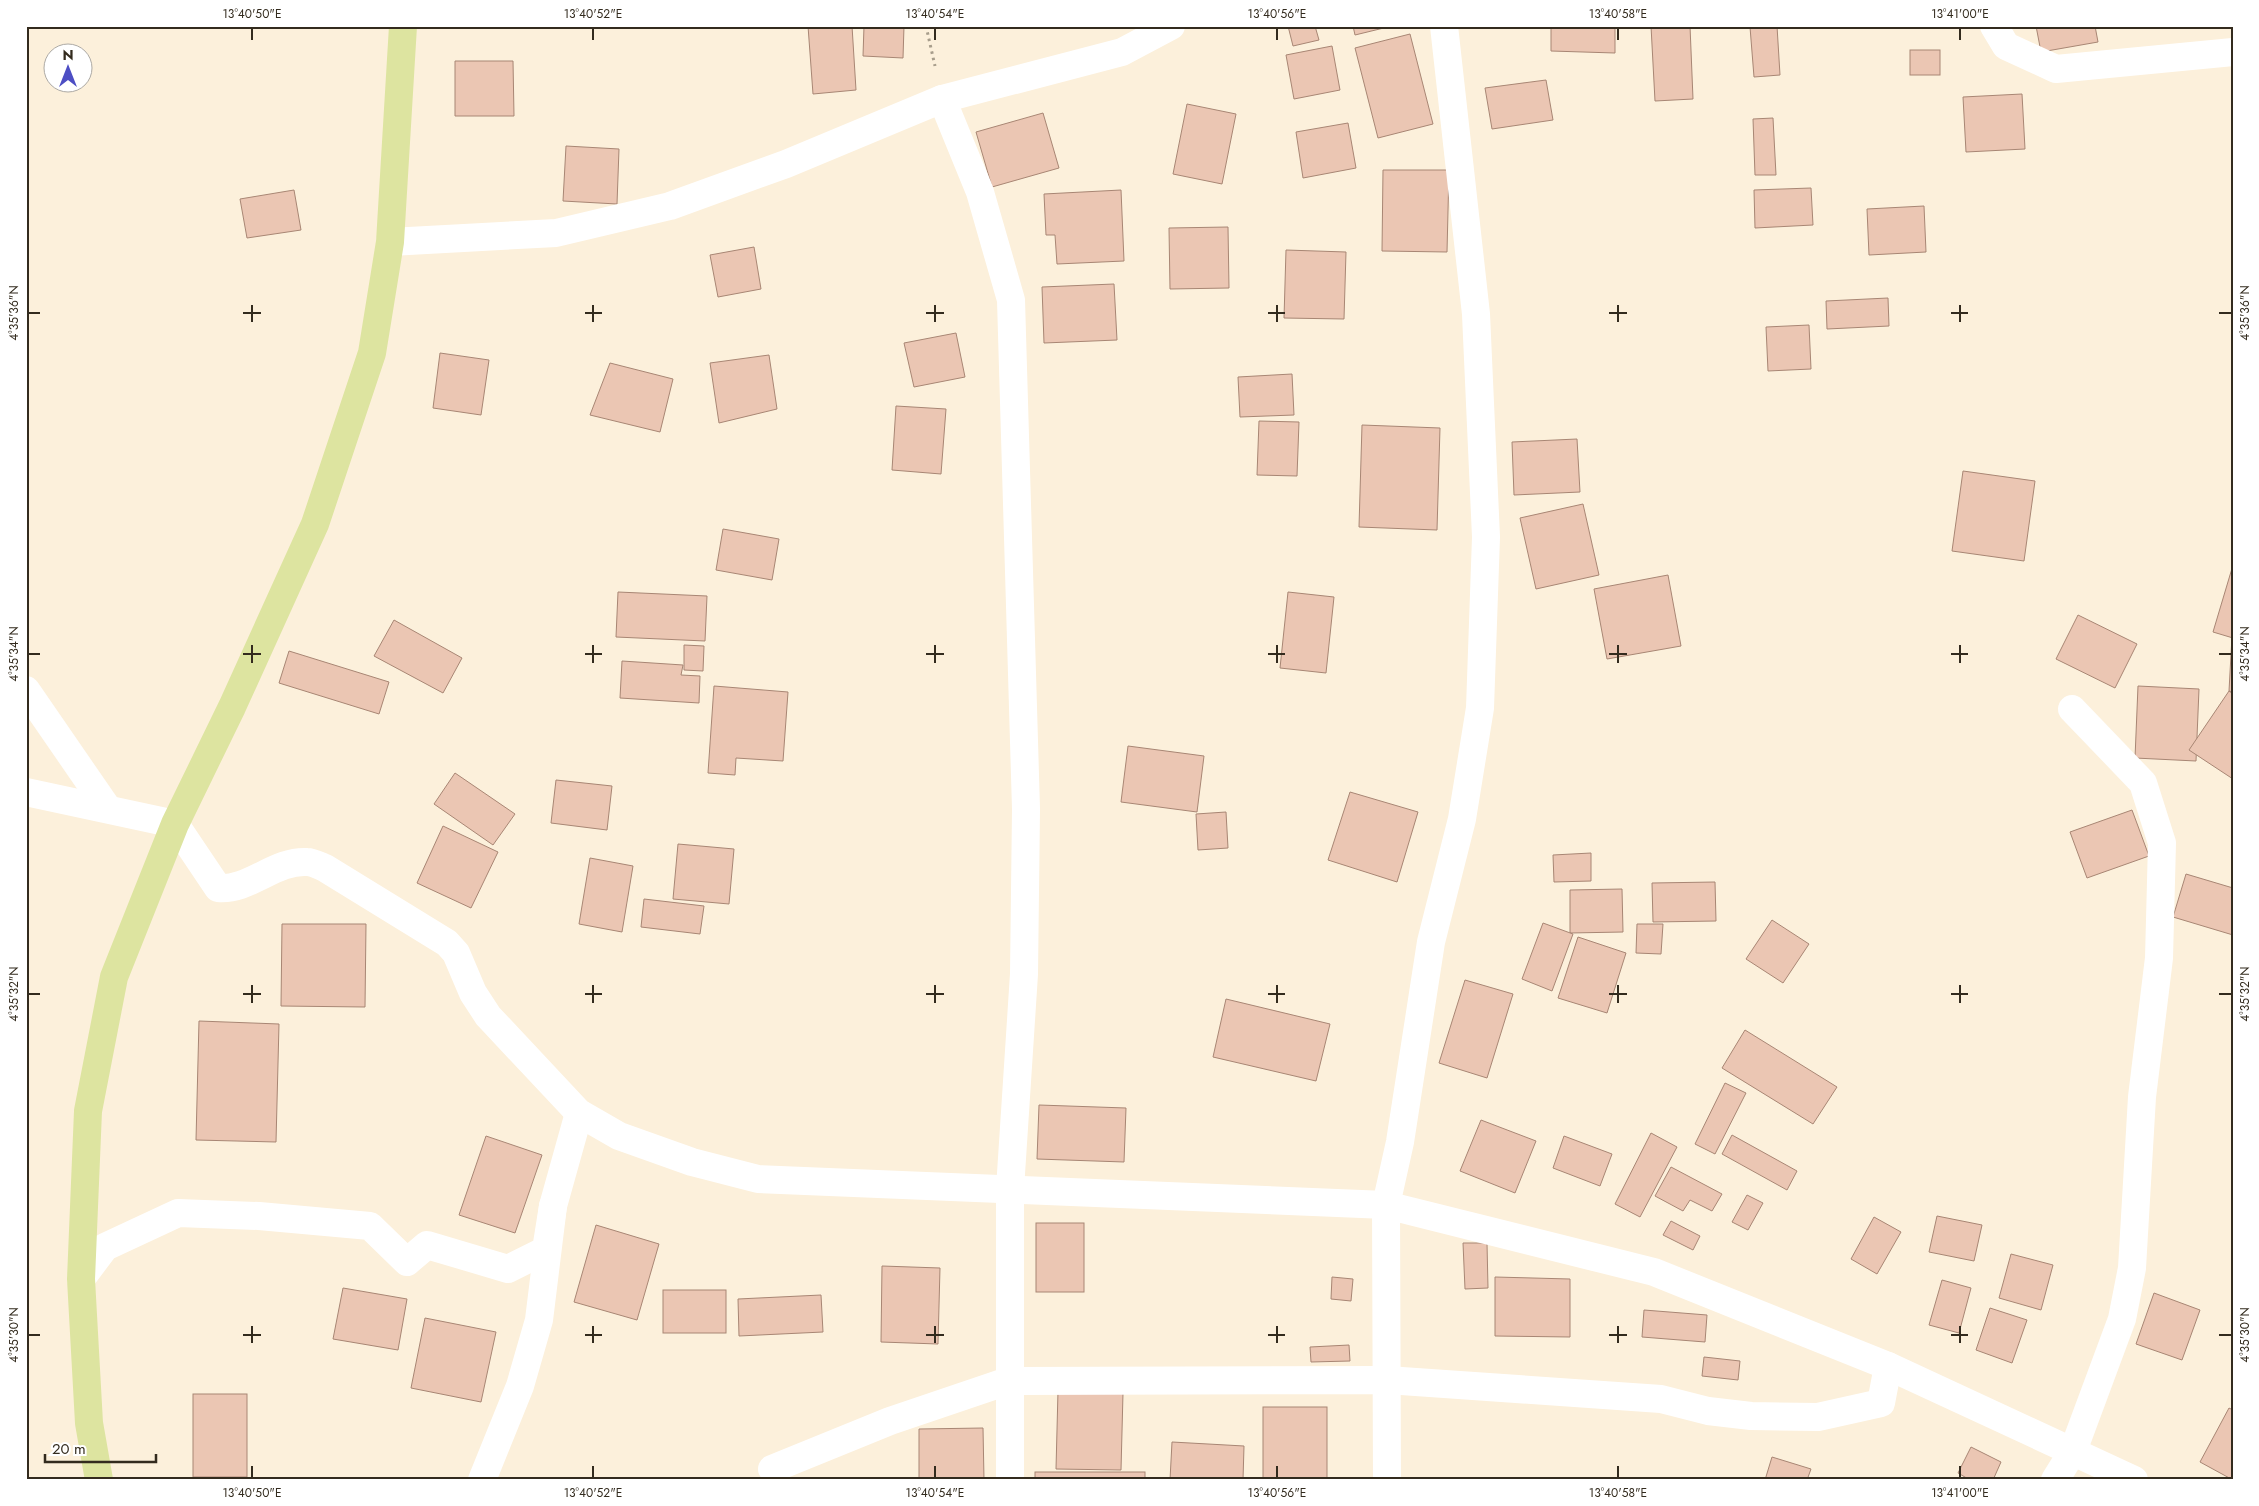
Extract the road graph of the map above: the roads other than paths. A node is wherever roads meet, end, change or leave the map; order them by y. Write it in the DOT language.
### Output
graph roads {
  1 [pos="403,26"];
  2 [pos="1171,26"];
  3 [pos="1444,26"];
  4 [pos="1994,26"];
  5 [pos="2233,52"];
  6 [pos="942,98"];
  7 [pos="390,242"];
  8 [pos="26,690"];
  9 [pos="2072,709"];
  10 [pos="26,792"];
  11 [pos="108,809"];
  12 [pos="175,824"];
  13 [pos="579,1113"];
  14 [pos="1010,1189"];
  15 [pos="1386,1205"];
  16 [pos="553,1206"];
  17 [pos="81,1279"];
  18 [pos="1888,1366"];
  19 [pos="1386,1380"];
  20 [pos="1008,1381"];
  21 [pos="2073,1451"];
  22 [pos="772,1469"];
  23 [pos="99,1480"];
  24 [pos="482,1480"];
  25 [pos="1010,1480"];
  26 [pos="1387,1480"];
  27 [pos="2055,1480"];
  28 [pos="2134,1480"];
  1 -- 7 [label="main road"];
  2 -- 6 [label="street"];
  3 -- 15 [label="street"];
  4 -- 5 [label="street"];
  6 -- 7 [label="street"];
  6 -- 14 [label="street"];
  7 -- 12 [label="main road"];
  8 -- 11 [label="street"];
  9 -- 21 [label="street"];
  10 -- 11 [label="street"];
  11 -- 12 [label="street"];
  12 -- 13 [label="street"];
  12 -- 17 [label="main road"];
  13 -- 14 [label="street"];
  13 -- 16 [label="street"];
  14 -- 15 [label="street"];
  14 -- 20 [label="street"];
  15 -- 18 [label="street"];
  15 -- 19 [label="street"];
  16 -- 17 [label="street"];
  16 -- 24 [label="street"];
  17 -- 23 [label="main road"];
  18 -- 19 [label="street"];
  18 -- 21 [label="street"];
  19 -- 20 [label="street"];
  19 -- 26 [label="street"];
  20 -- 22 [label="street"];
  20 -- 25 [label="street"];
  21 -- 27 [label="street"];
  21 -- 28 [label="street"];
}
